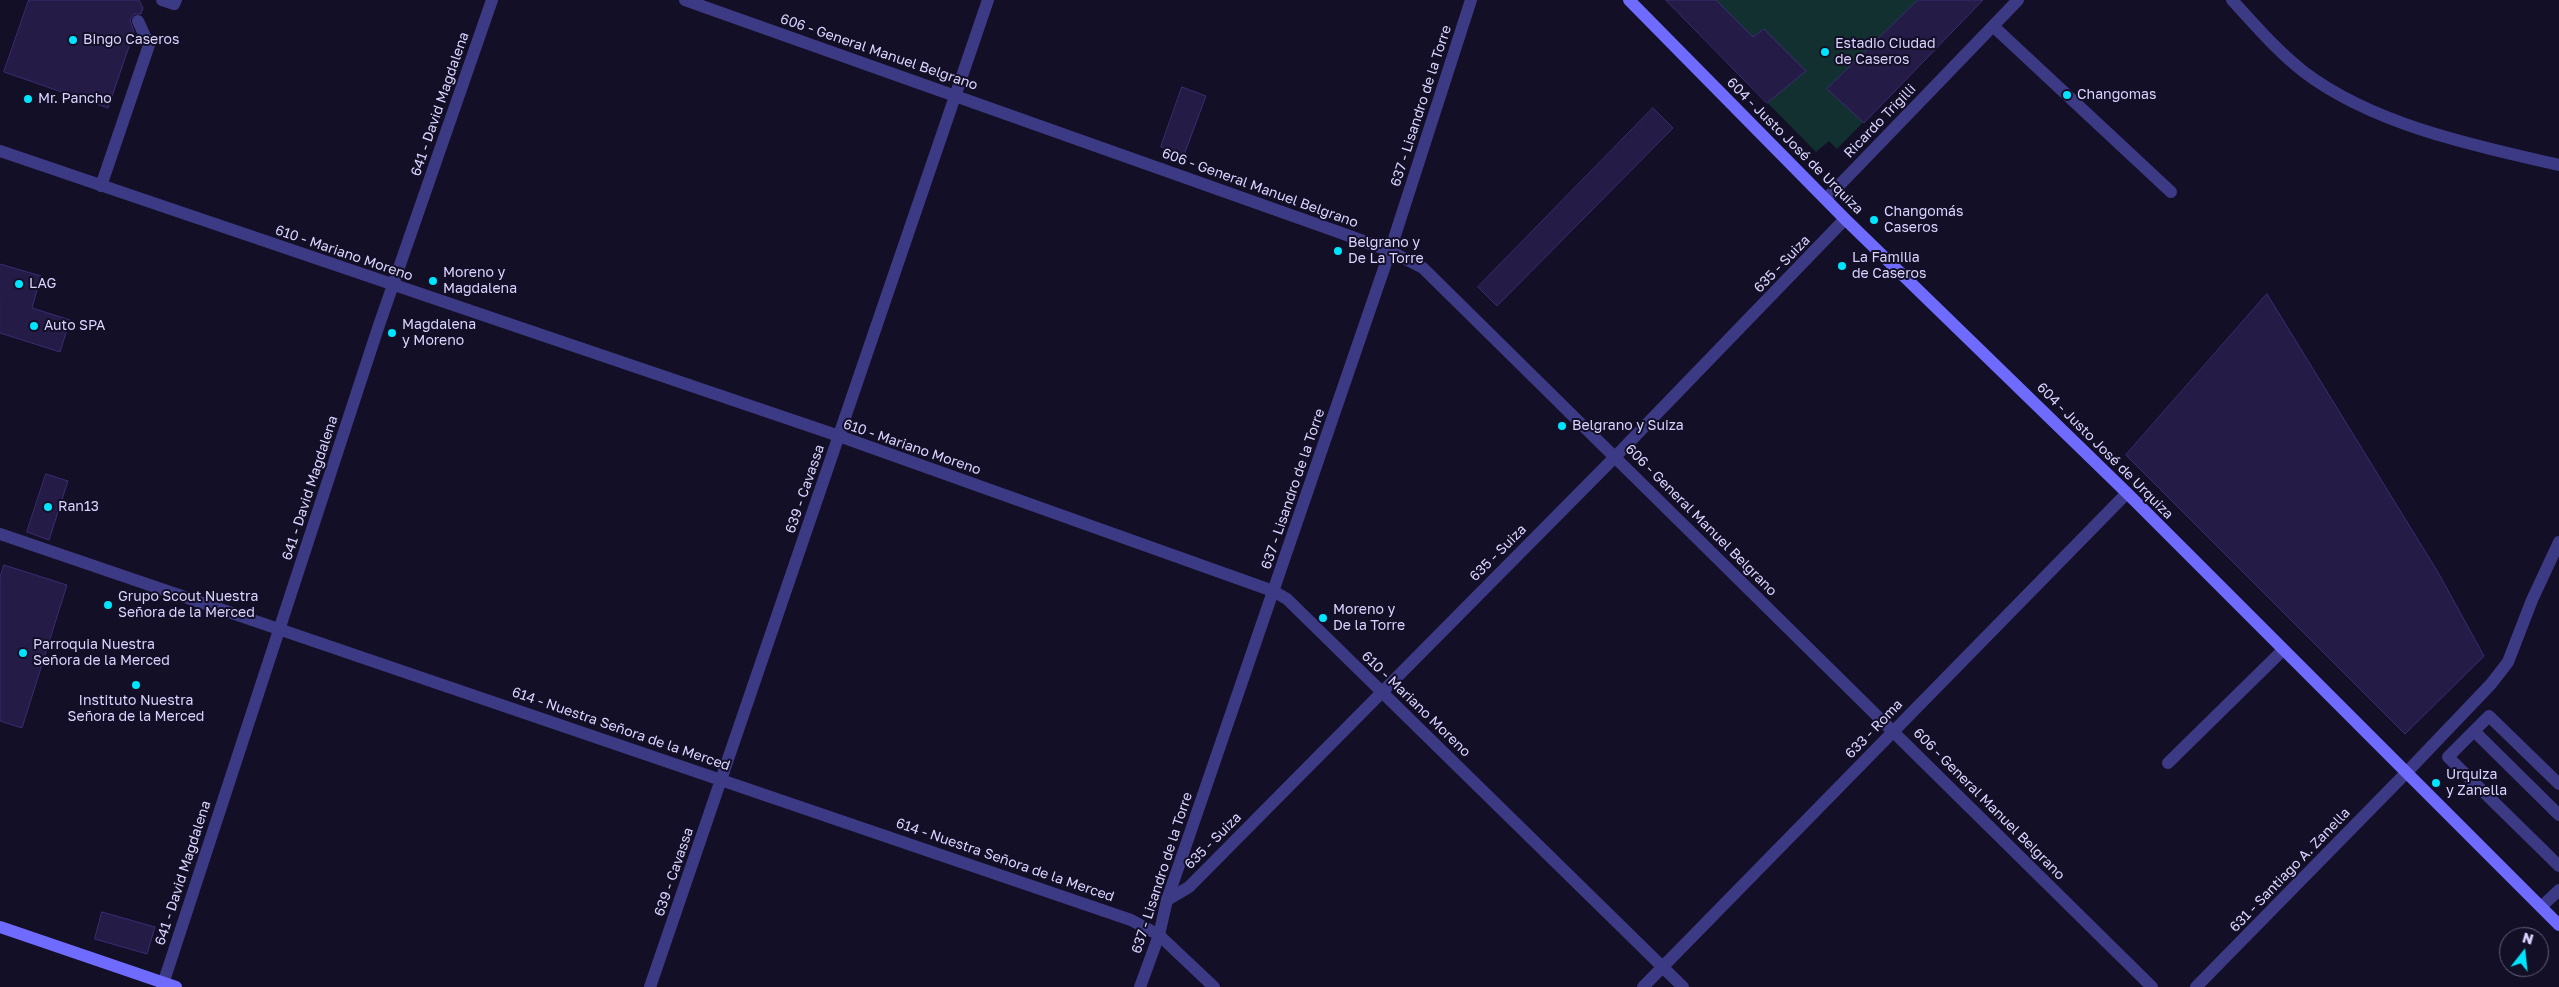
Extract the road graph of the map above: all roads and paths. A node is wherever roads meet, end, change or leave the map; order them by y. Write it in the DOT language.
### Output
graph roads {
  1 [pos="162,0"];
  2 [pos="176,0"];
  3 [pos="492,0"];
  4 [pos="686,0"];
  5 [pos="988,0"];
  6 [pos="1471,0"];
  7 [pos="1629,0"];
  8 [pos="2018,0"];
  9 [pos="2232,0"];
  10 [pos="138,21"];
  11 [pos="1993,26"];
  12 [pos="957,95"];
  13 [pos="0,151"];
  14 [pos="2559,165"];
  15 [pos="101,186"];
  16 [pos="2171,192"];
  17 [pos="1826,199"];
  18 [pos="1845,220"];
  19 [pos="1390,251"];
  20 [pos="393,286"];
  21 [pos="839,436"];
  22 [pos="1615,457"];
  23 [pos="2127,493"];
  24 [pos="0,534"];
  25 [pos="2559,542"];
  26 [pos="1273,592"];
  27 [pos="279,629"];
  28 [pos="2283,650"];
  29 [pos="1382,692"];
  30 [pos="2457,721"];
  31 [pos="1894,730"];
  32 [pos="2472,733"];
  33 [pos="2168,763"];
  34 [pos="2406,773"];
  35 [pos="723,779"];
  36 [pos="2559,784"];
  37 [pos="2559,815"];
  38 [pos="2559,866"];
  39 [pos="2559,890"];
  40 [pos="1167,900"];
  41 [pos="2541,907"];
  42 [pos="2559,925"];
  43 [pos="0,927"];
  44 [pos="1158,935"];
  45 [pos="1664,968"];
  46 [pos="167,986"];
  47 [pos="650,987"];
  48 [pos="1140,987"];
  49 [pos="1214,987"];
  50 [pos="1644,987"];
  51 [pos="1683,987"];
  52 [pos="2152,987"];
  53 [pos="2196,987"];
  1 -- 2 [label="street"];
  3 -- 20 [label="street, 641 - David Magdalena"];
  4 -- 12 [label="street, 606 - General Manuel Belgrano"];
  5 -- 12 [label="street, 639 - Cavassa"];
  6 -- 19 [label="street, 637 - Lisandro de la Torre"];
  7 -- 17 [label="main road, 604 - Justo José de Urquiza"];
  8 -- 11 [label="street, Ricardo Trigilli"];
  9 -- 14 [label="street"];
  10 -- 15 [label="street"];
  11 -- 16 [label="street"];
  11 -- 17 [label="street, Ricardo Trigilli"];
  12 -- 19 [label="street, 606 - General Manuel Belgrano"];
  12 -- 21 [label="street, 639 - Cavassa"];
  13 -- 15 [label="street, 610 - Mariano Moreno"];
  15 -- 20 [label="street, 610 - Mariano Moreno"];
  17 -- 18 [label="main road, 604 - Justo José de Urquiza"];
  18 -- 22 [label="street, 635 - Suiza"];
  18 -- 23 [label="main road, 604 - Justo José de Urquiza"];
  19 -- 22 [label="street, 606 - General Manuel Belgrano"];
  19 -- 26 [label="street, 637 - Lisandro de la Torre"];
  20 -- 21 [label="street, 610 - Mariano Moreno"];
  20 -- 27 [label="street, 641 - David Magdalena"];
  21 -- 26 [label="street, 610 - Mariano Moreno"];
  21 -- 35 [label="street, 639 - Cavassa"];
  22 -- 29 [label="street, 635 - Suiza"];
  22 -- 31 [label="street, 606 - General Manuel Belgrano"];
  23 -- 28 [label="main road, 604 - Justo José de Urquiza"];
  23 -- 31 [label="street, 633 - Roma"];
  24 -- 27 [label="street, 614 - Nuestra Señora de la Merced"];
  25 -- 30 [label="street, 631 - Santiago A. Zanella"];
  26 -- 29 [label="street, 610 - Mariano Moreno"];
  26 -- 40 [label="street, 637 - Lisandro de la Torre"];
  27 -- 35 [label="street, 614 - Nuestra Señora de la Merced"];
  27 -- 46 [label="street, 641 - David Magdalena"];
  28 -- 33 [label="street"];
  28 -- 34 [label="main road, 604 - Justo José de Urquiza"];
  29 -- 40 [label="street, 635 - Suiza"];
  29 -- 45 [label="street, 610 - Mariano Moreno"];
  30 -- 32 [label="street"];
  30 -- 34 [label="street, 631 - Santiago A. Zanella"];
  31 -- 45 [label="street, 633 - Roma"];
  31 -- 52 [label="street, 606 - General Manuel Belgrano"];
  32 -- 36 [label="street"];
  32 -- 37 [label="street"];
  32 -- 38 [label="street"];
  34 -- 41 [label="main road, 604 - Justo José de Urquiza"];
  34 -- 53 [label="street, 631 - Santiago A. Zanella"];
  35 -- 44 [label="street, 614 - Nuestra Señora de la Merced"];
  35 -- 47 [label="street, 639 - Cavassa"];
  39 -- 41 [label="street"];
  40 -- 44 [label="street, 637 - Lisandro de la Torre"];
  41 -- 42 [label="main road, 604 - Justo José de Urquiza"];
  43 -- 46 [label="main road"];
  44 -- 48 [label="street, 637 - Lisandro de la Torre"];
  44 -- 49 [label="street, 614 - Nuestra Señora de la Merced"];
  45 -- 50 [label="street, 633 - Roma"];
  45 -- 51 [label="street, 610 - Mariano Moreno"];
}
